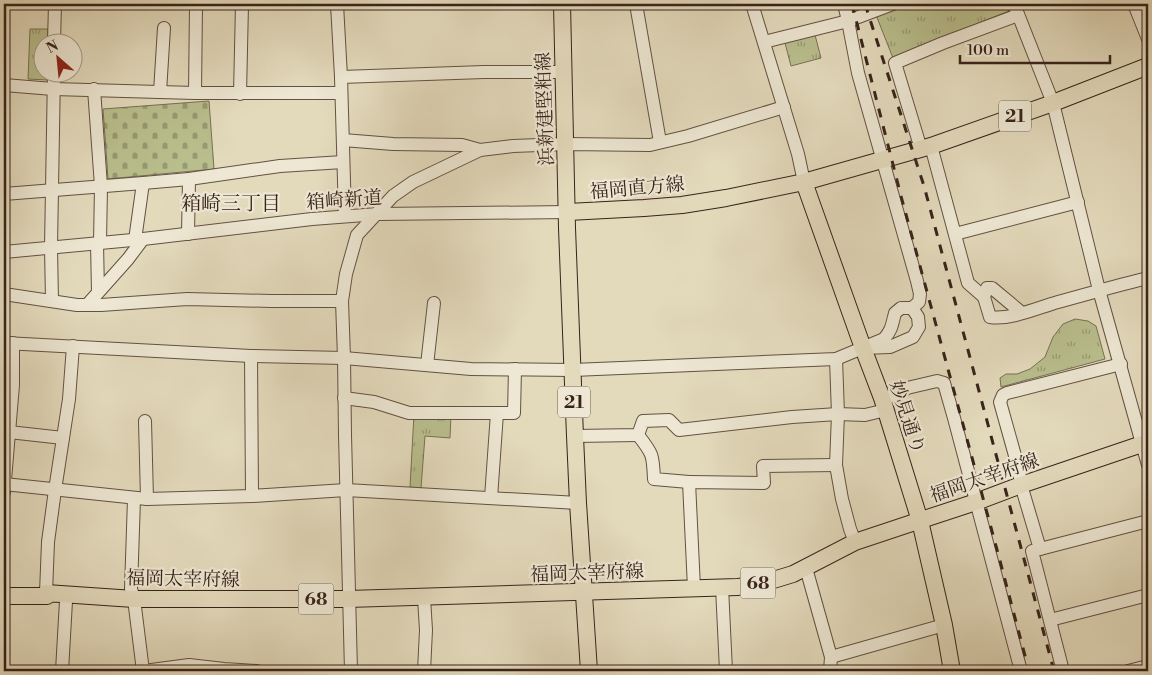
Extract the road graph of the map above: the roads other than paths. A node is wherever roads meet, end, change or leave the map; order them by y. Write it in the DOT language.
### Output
graph roads {
  1 [pos="55,4"];
  2 [pos="196,4"];
  3 [pos="242,4"];
  4 [pos="337,4"];
  5 [pos="562,4"];
  6 [pos="636,4"];
  7 [pos="752,4"];
  8 [pos="844,4"];
  9 [pos="1134,4"];
  10 [pos="887,5"];
  11 [pos="1016,9"];
  12 [pos="848,20"];
  13 [pos="164,28"];
  14 [pos="54,32"];
  15 [pos="1148,39"];
  16 [pos="764,42"];
  17 [pos="1148,66"];
  18 [pos="563,72"];
  19 [pos="341,77"];
  20 [pos="53,82"];
  21 [pos="4,85"];
  22 [pos="53,89"];
  23 [pos="94,89"];
  24 [pos="160,92"];
  25 [pos="196,93"];
  26 [pos="341,93"];
  27 [pos="240,94"];
  28 [pos="1053,103"];
  29 [pos="784,107"];
  30 [pos="343,140"];
  31 [pos="660,142"];
  32 [pos="566,144"];
  33 [pos="926,148"];
  34 [pos="480,150"];
  35 [pos="883,160"];
  36 [pos="343,162"];
  37 [pos="189,179"];
  38 [pos="804,182"];
  39 [pos="143,184"];
  40 [pos="101,186"];
  41 [pos="52,190"];
  42 [pos="4,194"];
  43 [pos="1078,202"];
  44 [pos="568,212"];
  45 [pos="378,214"];
  46 [pos="345,216"];
  47 [pos="188,234"];
  48 [pos="955,234"];
  49 [pos="139,239"];
  50 [pos="98,243"];
  51 [pos="51,247"];
  52 [pos="4,252"];
  53 [pos="1148,278"];
  54 [pos="1099,290"];
  55 [pos="98,292"];
  56 [pos="4,294"];
  57 [pos="984,297"];
  58 [pos="52,301"];
  59 [pos="342,301"];
  60 [pos="434,302"];
  61 [pos="87,305"];
  62 [pos="912,308"];
  63 [pos="1022,313"];
  64 [pos="9,343"];
  65 [pos="73,346"];
  66 [pos="863,348"];
  67 [pos="251,356"];
  68 [pos="344,358"];
  69 [pos="836,359"];
  70 [pos="1121,364"];
  71 [pos="427,365"];
  72 [pos="515,369"];
  73 [pos="573,370"];
  74 [pos="344,398"];
  75 [pos="884,404"];
  76 [pos="497,413"];
  77 [pos="838,414"];
  78 [pos="145,421"];
  79 [pos="9,432"];
  80 [pos="638,435"];
  81 [pos="575,436"];
  82 [pos="63,438"];
  83 [pos="1145,444"];
  84 [pos="836,465"];
  85 [pos="1148,465"];
  86 [pos="689,482"];
  87 [pos="4,486"];
  88 [pos="1021,486"];
  89 [pos="55,490"];
  90 [pos="346,490"];
  91 [pos="252,496"];
  92 [pos="491,498"];
  93 [pos="140,499"];
  94 [pos="976,502"];
  95 [pos="578,503"];
  96 [pos="920,521"];
  97 [pos="1148,521"];
  98 [pos="855,542"];
  99 [pos="1040,549"];
  100 [pos="806,568"];
  101 [pos="722,587"];
  102 [pos="694,588"];
  103 [pos="46,593"];
  104 [pos="585,593"];
  105 [pos="65,594"];
  106 [pos="1148,595"];
  107 [pos="4,596"];
  108 [pos="424,598"];
  109 [pos="134,599"];
  110 [pos="348,600"];
  111 [pos="1050,620"];
  112 [pos="944,625"];
  113 [pos="832,657"];
  114 [pos="1148,666"];
  115 [pos="224,670"];
  116 [pos="62,671"];
  117 [pos="143,671"];
  118 [pos="257,671"];
  119 [pos="351,671"];
  120 [pos="424,671"];
  121 [pos="589,671"];
  122 [pos="726,671"];
  123 [pos="830,671"];
  124 [pos="952,671"];
  125 [pos="1021,671"];
  126 [pos="1063,671"];
  127 [pos="1133,671"];
  1 -- 14 [label="street"];
  2 -- 25 [label="street"];
  3 -- 27 [label="street"];
  4 -- 19 [label="street"];
  5 -- 18 [label="main road, 浜新建堅粕線"];
  6 -- 31 [label="street"];
  7 -- 16 [label="street"];
  8 -- 12 [label="street"];
  9 -- 15 [label="street"];
  10 -- 12 [label="street"];
  11 -- 28 [label="street"];
  11 -- 33 [label="street"];
  12 -- 16 [label="street"];
  12 -- 35 [label="street"];
  13 -- 24 [label="street"];
  16 -- 29 [label="street"];
  17 -- 28 [label="main road, 福岡直方線 / 21"];
  18 -- 19 [label="street"];
  18 -- 32 [label="main road, 浜新建堅粕線"];
  19 -- 26 [label="street"];
  20 -- 22 [label="street"];
  21 -- 22 [label="street"];
  22 -- 23 [label="street"];
  22 -- 41 [label="street"];
  23 -- 24 [label="street"];
  23 -- 40 [label="street"];
  24 -- 25 [label="street"];
  25 -- 27 [label="street"];
  26 -- 27 [label="street"];
  26 -- 30 [label="street"];
  28 -- 33 [label="main road, 福岡直方線 / 21"];
  28 -- 43 [label="street"];
  29 -- 31 [label="street"];
  29 -- 38 [label="street"];
  30 -- 34 [label="street"];
  30 -- 36 [label="street"];
  31 -- 32 [label="street"];
  32 -- 34 [label="street"];
  32 -- 44 [label="main road, 浜新建堅粕線"];
  33 -- 35 [label="main road, 福岡直方線 / 21"];
  33 -- 48 [label="street"];
  34 -- 45 [label="street"];
  35 -- 38 [label="main road, 福岡直方線 / 21"];
  35 -- 62 [label="street"];
  36 -- 37 [label="street"];
  36 -- 46 [label="street"];
  37 -- 39 [label="street"];
  37 -- 47 [label="street"];
  38 -- 44 [label="main road, 福岡直方線 / 21"];
  38 -- 66 [label="main road, 妙見通り"];
  39 -- 40 [label="street"];
  39 -- 49 [label="street"];
  40 -- 41 [label="street"];
  40 -- 50 [label="street"];
  41 -- 42 [label="street"];
  41 -- 51 [label="street"];
  43 -- 48 [label="street"];
  43 -- 54 [label="street"];
  44 -- 45 [label="street, 箱崎新道 / 21"];
  44 -- 73 [label="main road, 福岡直方線 / 21"];
  45 -- 46 [label="street, 箱崎新道 / 21"];
  45 -- 59 [label="street"];
  46 -- 47 [label="street, 箱崎新道 / 21"];
  47 -- 49 [label="street, 箱崎新道 / 21"];
  48 -- 57 [label="street"];
  49 -- 50 [label="street, 箱崎新道 / 21"];
  49 -- 55 [label="street"];
  50 -- 51 [label="street, 箱崎新道 / 21"];
  50 -- 55 [label="street"];
  51 -- 52 [label="street, 箱崎新道 / 21"];
  51 -- 58 [label="street"];
  53 -- 54 [label="street"];
  54 -- 63 [label="street"];
  54 -- 70 [label="street"];
  55 -- 61 [label="street"];
  56 -- 58 [label="street"];
  57 -- 63 [label="street"];
  57 -- 63 [label="street"];
  58 -- 61 [label="street"];
  59 -- 61 [label="street"];
  59 -- 68 [label="street"];
  60 -- 71 [label="street"];
  62 -- 66 [label="street"];
  62 -- 66 [label="street"];
  64 -- 65 [label="street"];
  64 -- 79 [label="street"];
  65 -- 67 [label="street"];
  65 -- 82 [label="street"];
  66 -- 69 [label="street"];
  66 -- 75 [label="main road, 妙見通り"];
  67 -- 68 [label="street"];
  67 -- 91 [label="street"];
  68 -- 71 [label="street"];
  68 -- 74 [label="street"];
  69 -- 73 [label="street"];
  69 -- 77 [label="street"];
  70 -- 83 [label="street"];
  70 -- 88 [label="street"];
  71 -- 72 [label="street"];
  72 -- 73 [label="street"];
  72 -- 76 [label="street"];
  73 -- 81 [label="main road, 福岡直方線 / 21"];
  74 -- 76 [label="street"];
  74 -- 90 [label="street"];
  75 -- 77 [label="street"];
  75 -- 94 [label="street"];
  75 -- 96 [label="main road, 妙見通り"];
  76 -- 92 [label="street"];
  77 -- 80 [label="street"];
  77 -- 84 [label="street"];
  78 -- 93 [label="street"];
  79 -- 82 [label="street"];
  79 -- 87 [label="street"];
  80 -- 81 [label="street"];
  80 -- 86 [label="street"];
  81 -- 95 [label="main road, 福岡直方線 / 21"];
  82 -- 89 [label="street"];
  83 -- 85 [label="street"];
  83 -- 88 [label="main road, 福岡太宰府線 / 68"];
  84 -- 86 [label="street"];
  84 -- 98 [label="street"];
  86 -- 102 [label="street"];
  87 -- 89 [label="street"];
  88 -- 94 [label="main road, 福岡太宰府線 / 68"];
  88 -- 99 [label="street"];
  89 -- 93 [label="street"];
  89 -- 103 [label="street"];
  90 -- 91 [label="street"];
  90 -- 92 [label="street"];
  90 -- 110 [label="street"];
  91 -- 93 [label="street"];
  92 -- 95 [label="street"];
  93 -- 109 [label="street"];
  94 -- 96 [label="main road, 福岡太宰府線 / 68"];
  94 -- 125 [label="street"];
  95 -- 104 [label="main road, 福岡直方線 / 21"];
  96 -- 98 [label="main road, 福岡太宰府線 / 68"];
  96 -- 112 [label="main road, 妙見通り"];
  97 -- 99 [label="street"];
  98 -- 100 [label="main road, 福岡太宰府線 / 68"];
  99 -- 111 [label="street"];
  100 -- 101 [label="main road, 福岡太宰府線 / 68"];
  100 -- 113 [label="street"];
  101 -- 102 [label="main road, 福岡太宰府線 / 68"];
  101 -- 122 [label="street"];
  102 -- 104 [label="main road, 福岡太宰府線 / 68"];
  103 -- 105 [label="main road, 福岡太宰府線 / 68"];
  103 -- 107 [label="main road, 福岡太宰府線 / 68"];
  104 -- 108 [label="main road, 福岡太宰府線 / 68"];
  104 -- 121 [label="main road, 福岡直方線 / 21"];
  105 -- 109 [label="main road, 福岡太宰府線 / 68"];
  105 -- 116 [label="street"];
  106 -- 111 [label="street"];
  108 -- 110 [label="main road, 福岡太宰府線 / 68"];
  108 -- 120 [label="street"];
  109 -- 110 [label="main road, 福岡太宰府線 / 68"];
  109 -- 117 [label="street"];
  110 -- 119 [label="street"];
  111 -- 126 [label="street"];
  112 -- 113 [label="street"];
  112 -- 124 [label="main road, 妙見通り"];
  113 -- 123 [label="street"];
  114 -- 127 [label="street"];
  115 -- 117 [label="street"];
  115 -- 118 [label="street"];
}
